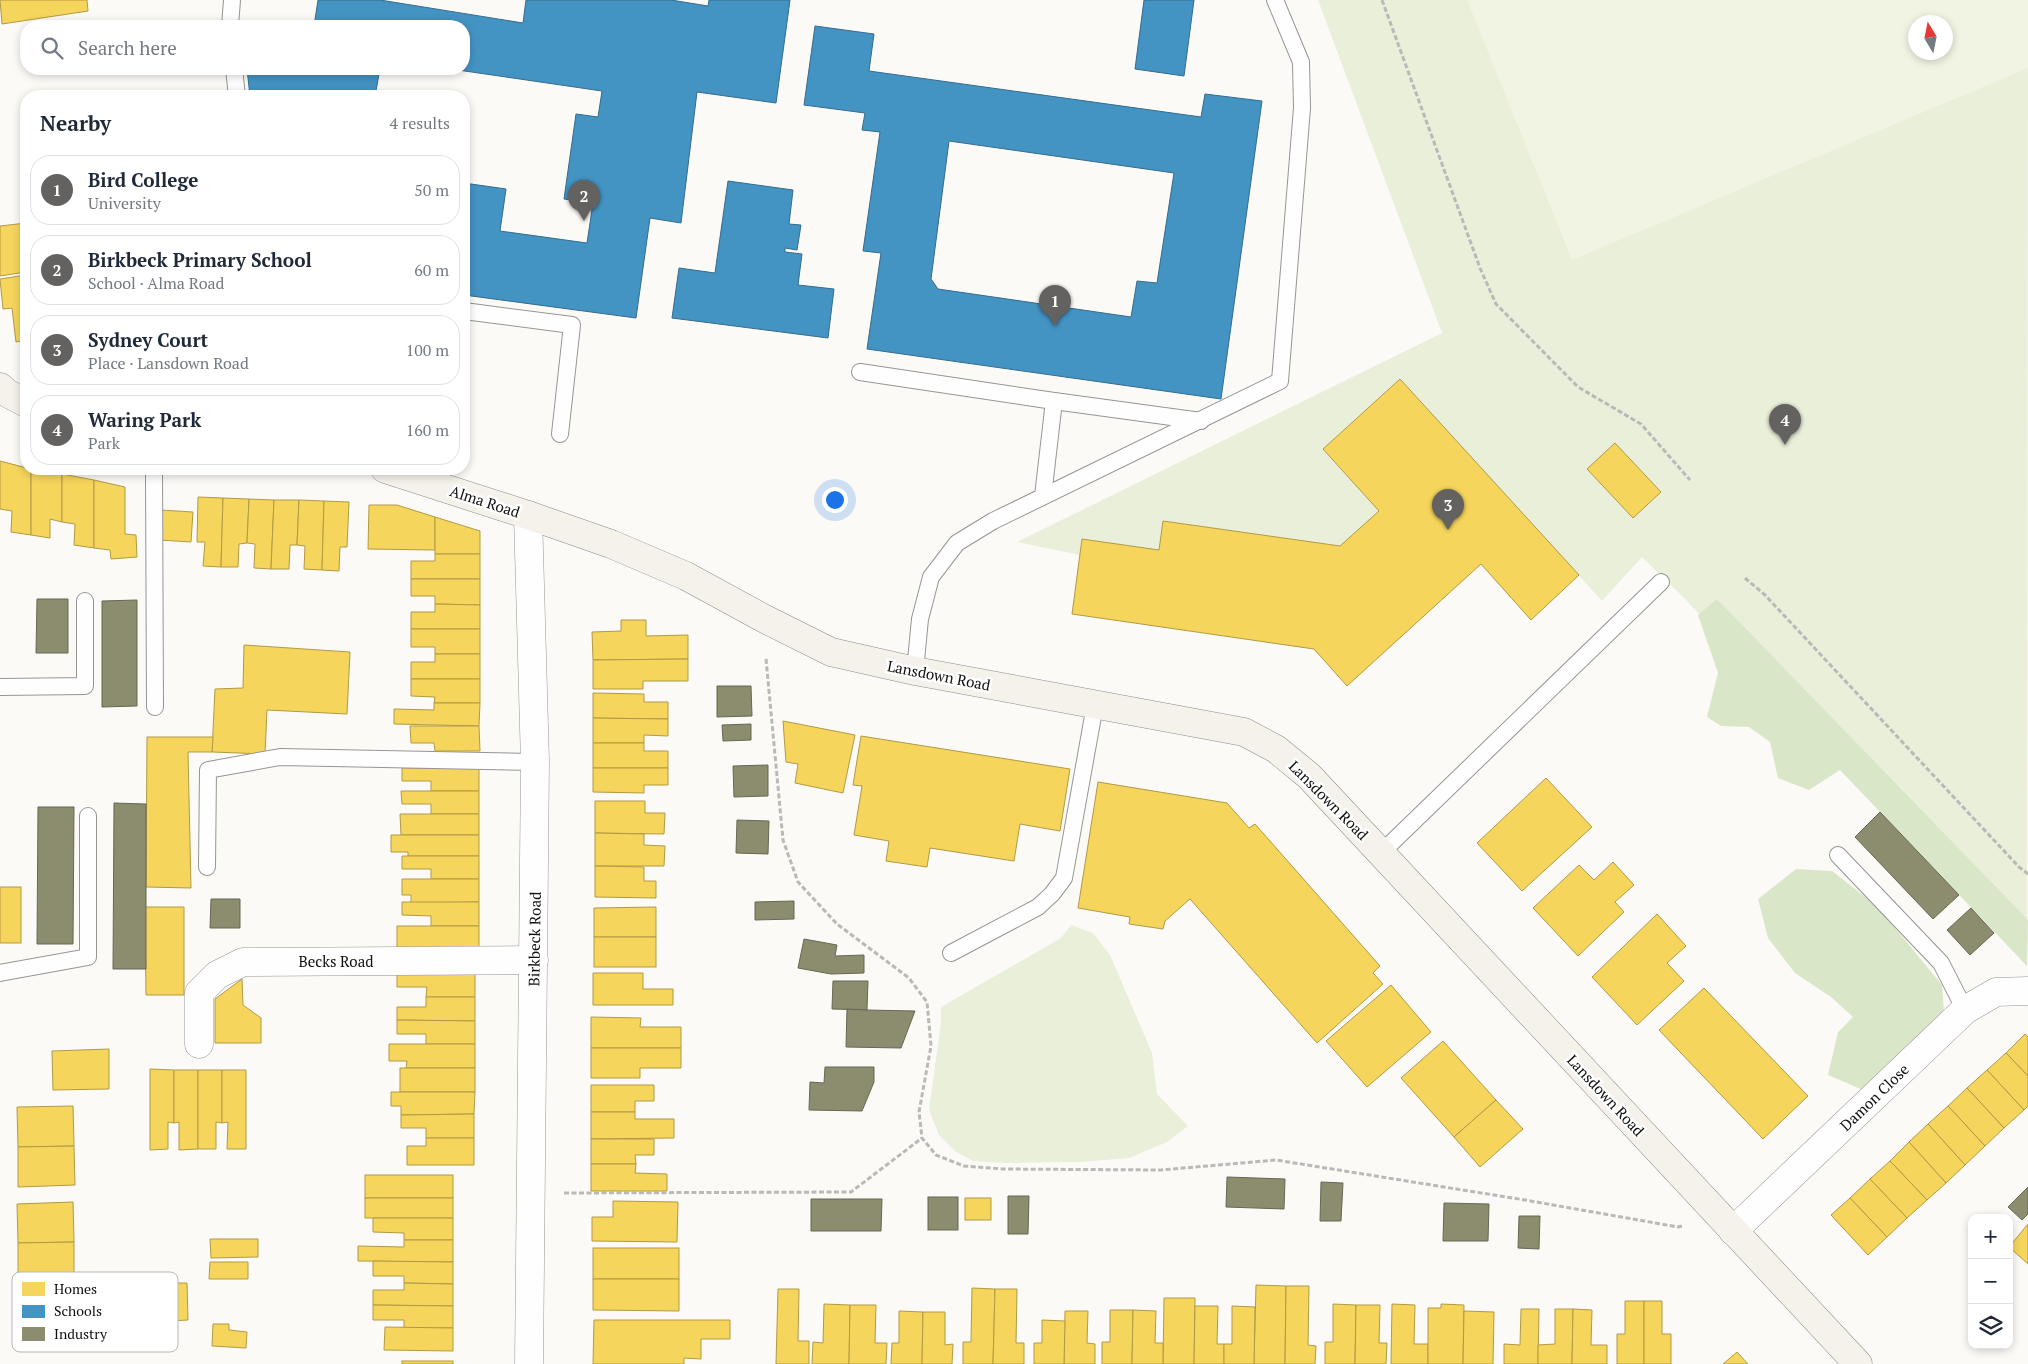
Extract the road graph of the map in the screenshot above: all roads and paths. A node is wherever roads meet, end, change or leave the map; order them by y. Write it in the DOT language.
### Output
graph roads {
  1 [pos="232,0"];
  2 [pos="1275,0"];
  3 [pos="1382,0"];
  4 [pos="230,20"];
  5 [pos="235,75"];
  6 [pos="236,90"];
  7 [pos="470,312"];
  8 [pos="860,372"];
  9 [pos="0,386"];
  10 [pos="20,400"];
  11 [pos="1054,401"];
  12 [pos="1201,421"];
  13 [pos="560,434"];
  14 [pos="154,475"];
  15 [pos="404,475"];
  16 [pos="1690,480"];
  17 [pos="1043,496"];
  18 [pos="528,515"];
  19 [pos="1745,578"];
  20 [pos="1661,582"];
  21 [pos="85,601"];
  22 [pos="762,618"];
  23 [pos="916,671"];
  24 [pos="0,688"];
  25 [pos="1094,704"];
  26 [pos="155,707"];
  27 [pos="535,762"];
  28 [pos="88,816"];
  29 [pos="1381,853"];
  30 [pos="1838,855"];
  31 [pos="208,867"];
  32 [pos="2028,874"];
  33 [pos="952,953"];
  34 [pos="534,960"];
  35 [pos="0,972"];
  36 [pos="2028,991"];
  37 [pos="1965,1010"];
  38 [pos="199,1044"];
  39 [pos="922,1138"];
  40 [pos="531,1193"];
  41 [pos="1726,1222"];
  42 [pos="529,1364"];
  43 [pos="1858,1364"];
  1 -- 4 [label="lane"];
  2 -- 12 [label="lane"];
  3 -- 16 [label="path"];
  5 -- 6 [label="lane"];
  7 -- 13 [label="lane"];
  8 -- 11 [label="lane"];
  9 -- 10 [label="street"];
  11 -- 12 [label="lane"];
  11 -- 17 [label="lane"];
  12 -- 17 [label="lane"];
  14 -- 26 [label="lane"];
  15 -- 18 [label="street, Alma Road"];
  17 -- 23 [label="lane"];
  18 -- 22 [label="street, Lansdown Road"];
  18 -- 27 [label="street, Birkbeck Road"];
  19 -- 32 [label="path"];
  20 -- 29 [label="lane"];
  21 -- 24 [label="lane"];
  22 -- 23 [label="street, Lansdown Road"];
  22 -- 39 [label="path"];
  23 -- 25 [label="street, Lansdown Road"];
  25 -- 29 [label="street, Lansdown Road"];
  25 -- 33 [label="lane"];
  27 -- 31 [label="lane"];
  27 -- 34 [label="street, Birkbeck Road"];
  28 -- 35 [label="lane"];
  29 -- 41 [label="street, Lansdown Road"];
  30 -- 37 [label="lane"];
  34 -- 38 [label="street, Becks Road"];
  34 -- 40 [label="street, Birkbeck Road"];
  36 -- 37 [label="street, Damon Close"];
  37 -- 41 [label="street, Damon Close"];
  39 -- 40 [label="path"];
  39 -- 41 [label="path"];
  40 -- 42 [label="street, Birkbeck Road"];
  41 -- 43 [label="street, Lansdown Road"];
}
